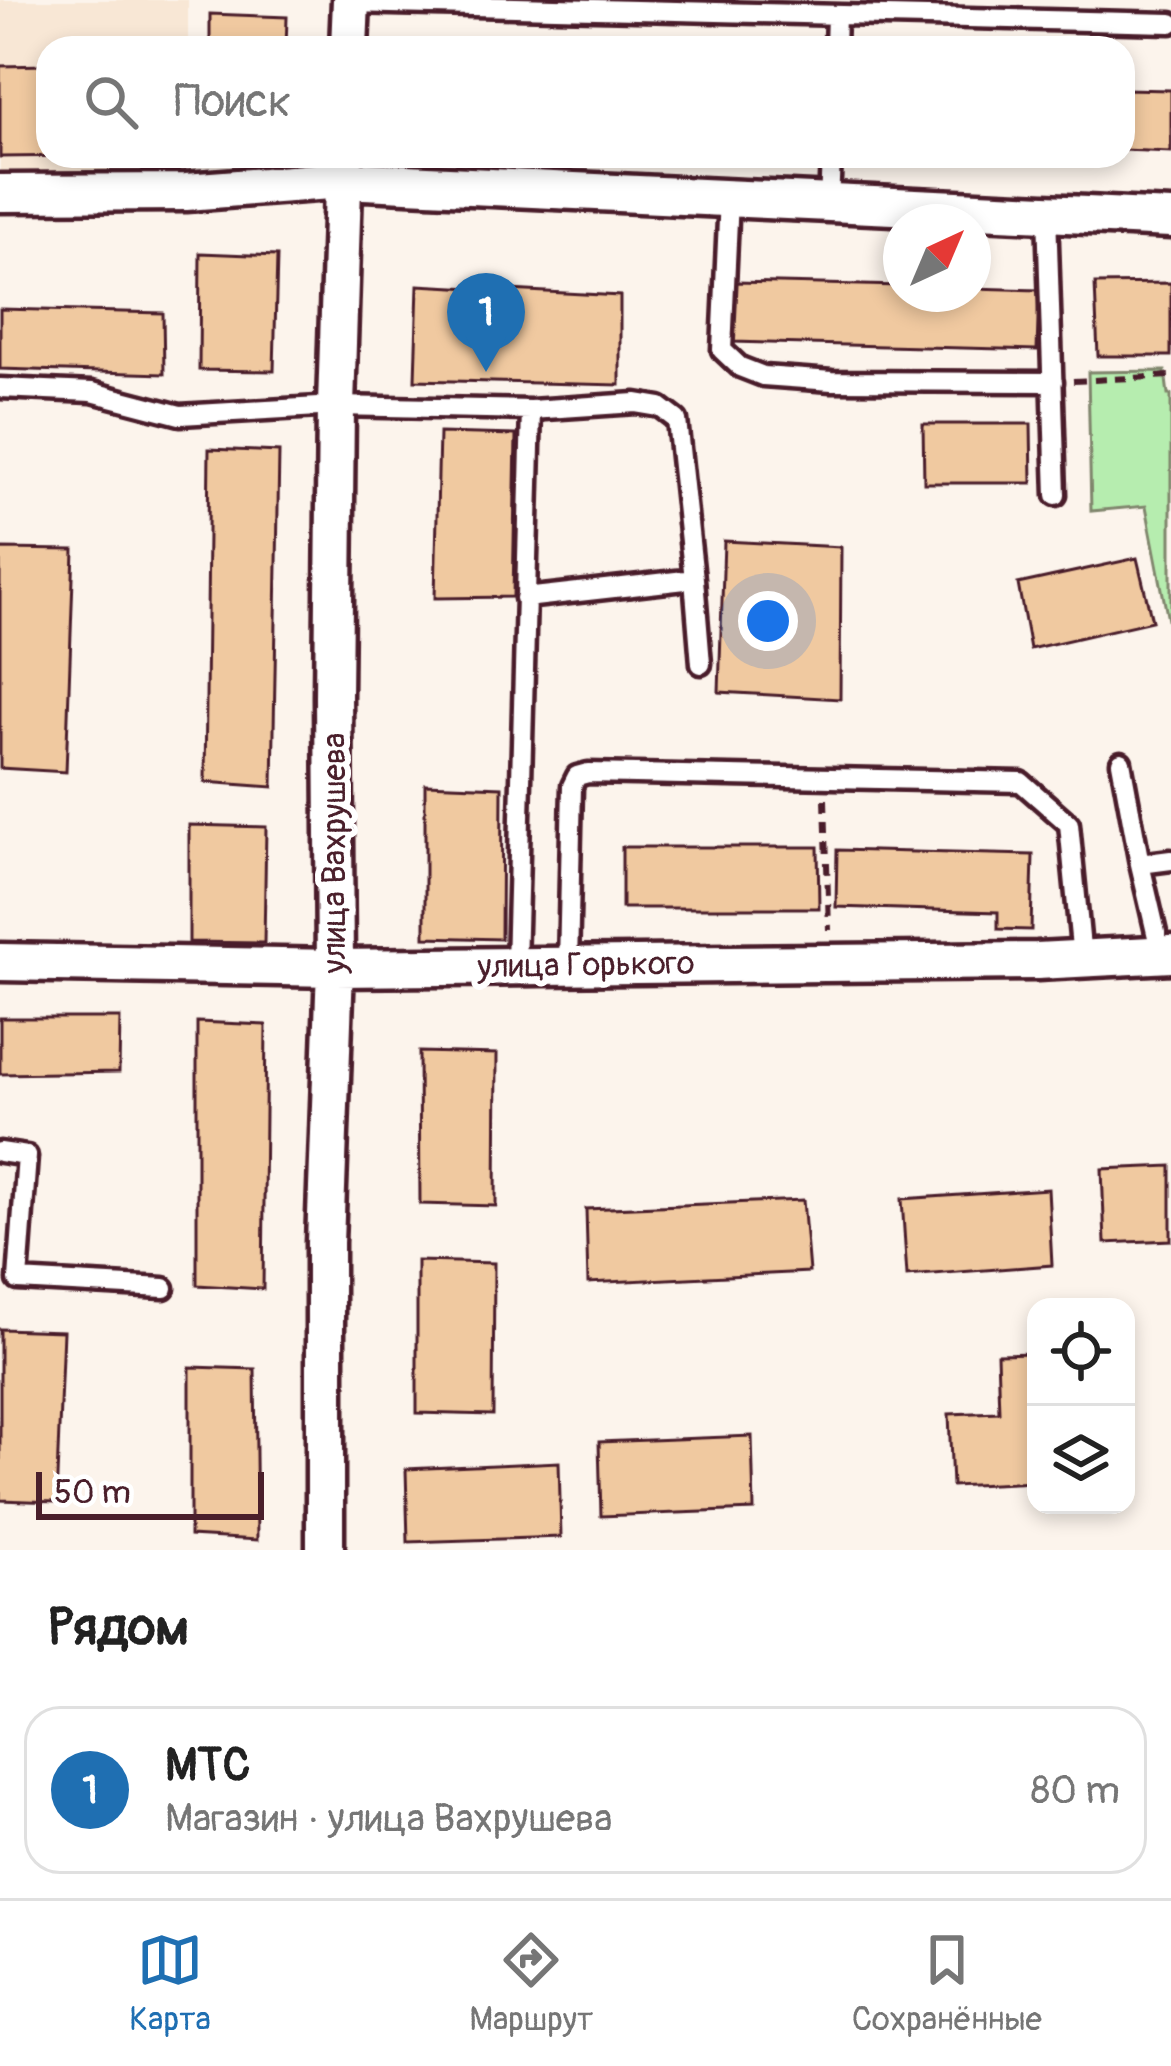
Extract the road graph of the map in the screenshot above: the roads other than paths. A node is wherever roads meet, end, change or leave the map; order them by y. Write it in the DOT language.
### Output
graph roads {
  1 [pos="351,2"];
  2 [pos="564,4"];
  3 [pos="836,15"];
  4 [pos="1171,23"];
  5 [pos="350,36"];
  6 [pos="835,36"];
  7 [pos="344,168"];
  8 [pos="830,168"];
  9 [pos="0,193"];
  10 [pos="729,198"];
  11 [pos="829,203"];
  12 [pos="1047,213"];
  13 [pos="1171,219"];
  14 [pos="1052,382"];
  15 [pos="0,388"];
  16 [pos="336,406"];
  17 [pos="531,410"];
  18 [pos="1056,495"];
  19 [pos="694,579"];
  20 [pos="525,598"];
  21 [pos="701,664"];
  22 [pos="1120,762"];
  23 [pos="1171,860"];
  24 [pos="1140,864"];
  25 [pos="1166,954"];
  26 [pos="1082,958"];
  27 [pos="0,962"];
  28 [pos="568,965"];
  29 [pos="515,966"];
  30 [pos="335,968"];
  31 [pos="0,1152"];
  32 [pos="164,1288"];
  33 [pos="325,1550"];
  1 -- 2 [label="lane"];
  1 -- 5 [label="street"];
  2 -- 3 [label="lane"];
  3 -- 4 [label="lane"];
  3 -- 6 [label="lane"];
  7 -- 9 [label="street"];
  7 -- 10 [label="street"];
  7 -- 16 [label="street, улица Вахрушева"];
  8 -- 11 [label="lane"];
  10 -- 11 [label="street"];
  10 -- 14 [label="lane"];
  11 -- 12 [label="street"];
  12 -- 13 [label="street"];
  12 -- 14 [label="lane"];
  14 -- 18 [label="lane"];
  15 -- 16 [label="lane"];
  16 -- 17 [label="lane"];
  16 -- 30 [label="street, улица Вахрушева"];
  17 -- 19 [label="lane"];
  17 -- 20 [label="lane"];
  19 -- 20 [label="lane"];
  19 -- 21 [label="lane"];
  20 -- 29 [label="lane"];
  22 -- 24 [label="lane"];
  23 -- 24 [label="lane"];
  24 -- 25 [label="lane"];
  25 -- 26 [label="street, улица Горького"];
  26 -- 28 [label="street, улица Горького"];
  26 -- 28 [label="lane"];
  27 -- 30 [label="street, улица Горького"];
  28 -- 29 [label="street, улица Горького"];
  29 -- 30 [label="street, улица Горького"];
  30 -- 33 [label="street, улица Вахрушева"];
  31 -- 32 [label="lane"];
}
